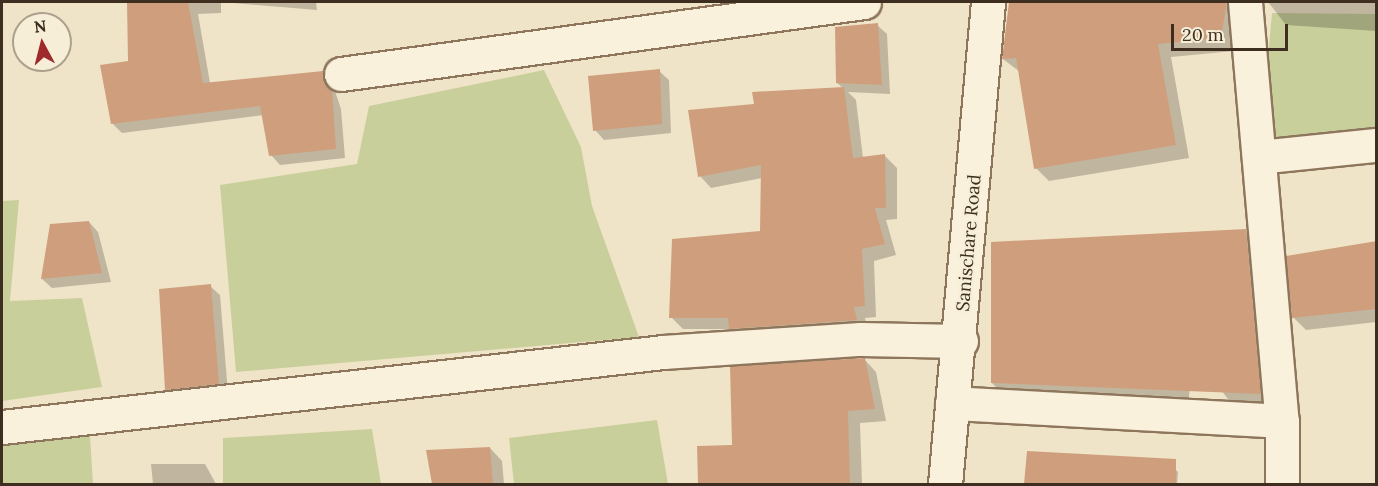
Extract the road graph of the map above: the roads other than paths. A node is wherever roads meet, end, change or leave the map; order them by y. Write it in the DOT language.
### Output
graph roads {
  1 [pos="864,2"];
  2 [pos="988,2"];
  3 [pos="1245,2"];
  4 [pos="341,74"];
  5 [pos="1377,145"];
  6 [pos="1259,157"];
  7 [pos="961,341"];
  8 [pos="952,403"];
  9 [pos="1282,421"];
  10 [pos="2,427"];
  11 [pos="945,484"];
  12 [pos="1282,484"];
  1 -- 4 [label="street"];
  2 -- 7 [label="street, Sanischare Road"];
  3 -- 6 [label="street"];
  5 -- 6 [label="street"];
  6 -- 9 [label="street"];
  7 -- 8 [label="street, Sanischare Road"];
  7 -- 10 [label="street"];
  8 -- 9 [label="street"];
  8 -- 11 [label="street, Sanischare Road"];
  9 -- 12 [label="street"];
}
